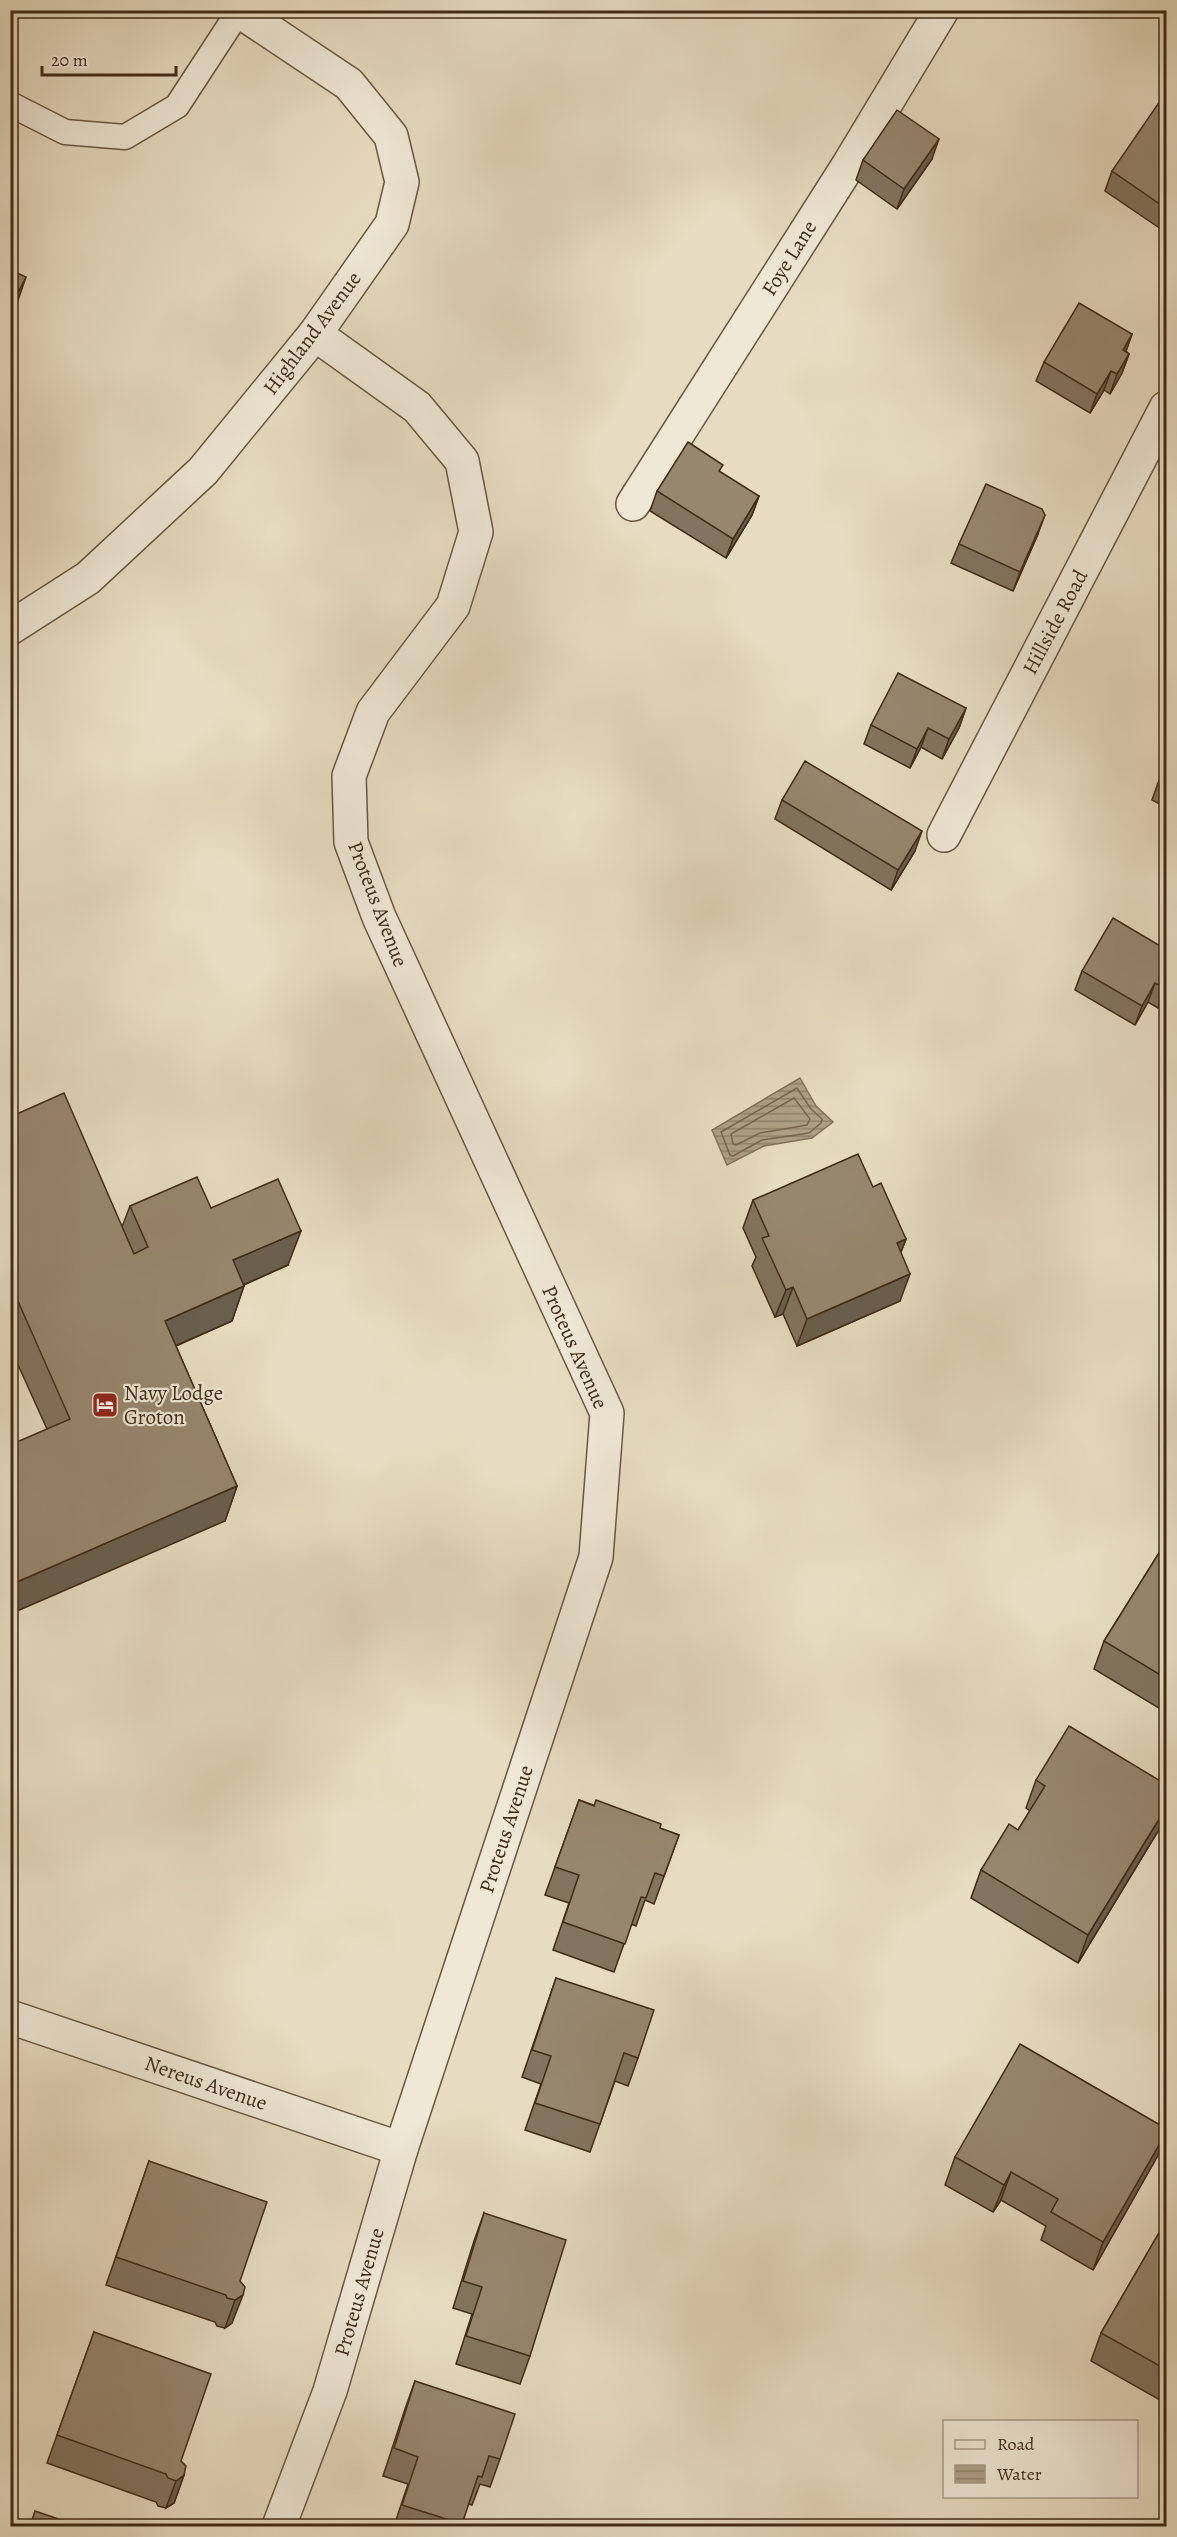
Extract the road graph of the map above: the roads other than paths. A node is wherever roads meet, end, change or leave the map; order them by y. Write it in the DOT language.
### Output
graph roads {
  1 [pos="942,10"];
  2 [pos="239,11"];
  3 [pos="10,104"];
  4 [pos="315,334"];
  5 [pos="1167,408"];
  6 [pos="633,504"];
  7 [pos="10,628"];
  8 [pos="944,835"];
  9 [pos="10,2017"];
  10 [pos="401,2149"];
  11 [pos="279,2526"];
  1 -- 6 [label="street, Foye Lane"];
  2 -- 3 [label="lane"];
  2 -- 4 [label="street, Highland Avenue"];
  4 -- 7 [label="street, Highland Avenue"];
  4 -- 10 [label="street, Proteus Avenue"];
  5 -- 8 [label="street, Hillside Road"];
  9 -- 10 [label="street, Nereus Avenue"];
  10 -- 11 [label="street, Proteus Avenue"];
}
